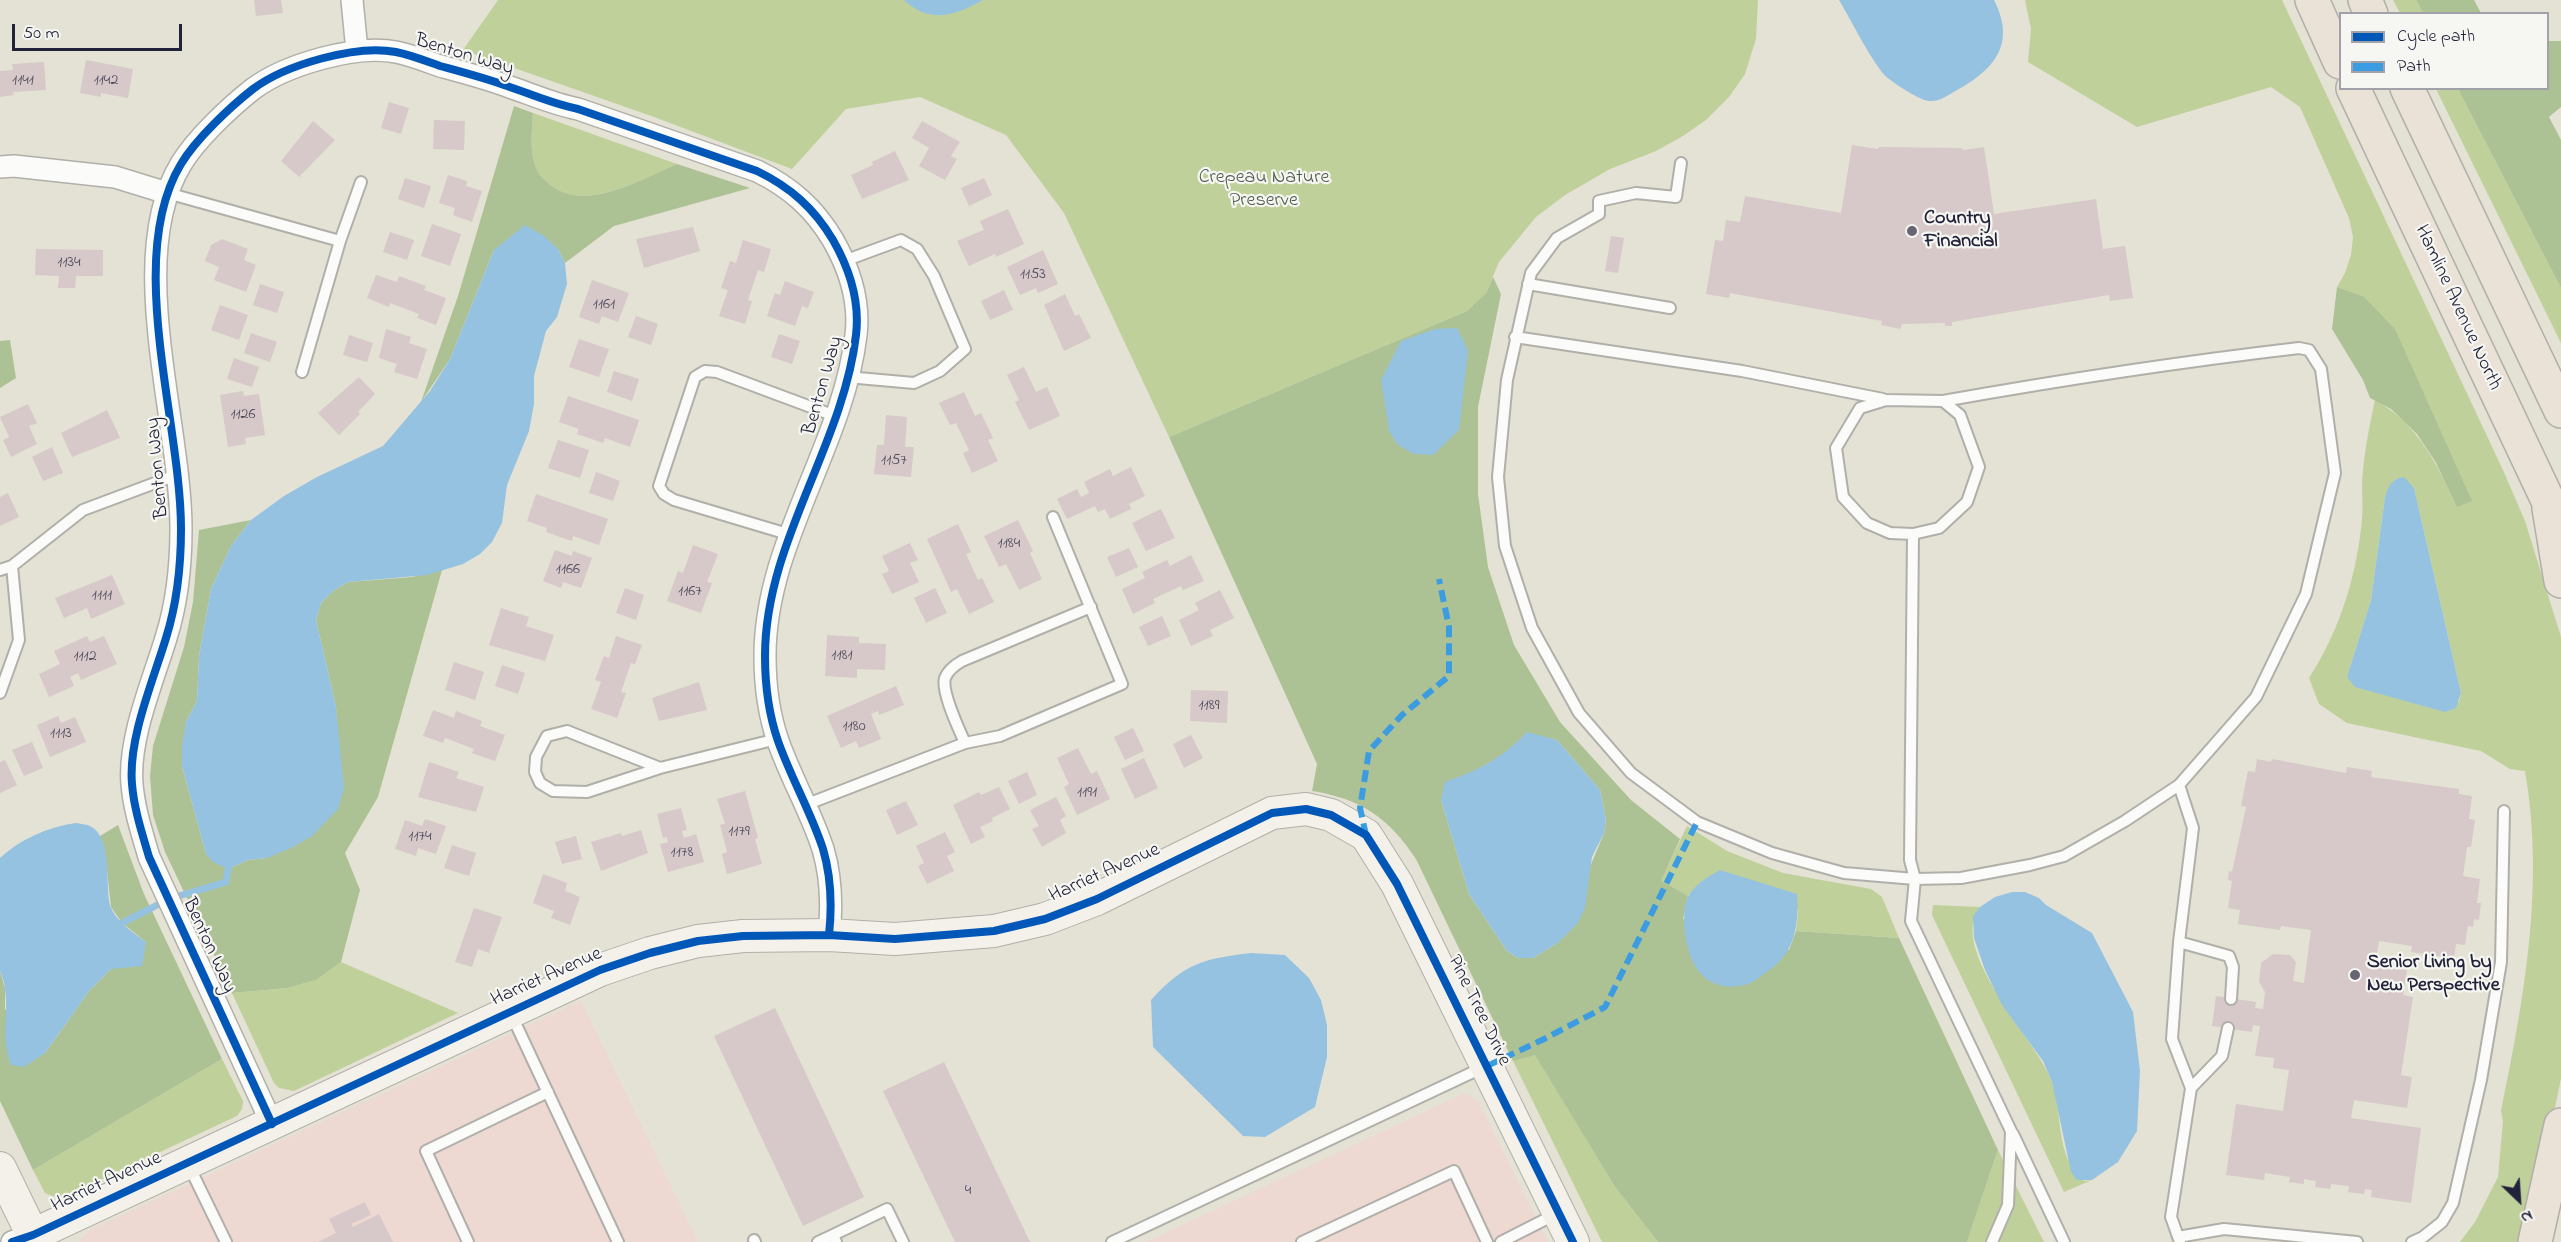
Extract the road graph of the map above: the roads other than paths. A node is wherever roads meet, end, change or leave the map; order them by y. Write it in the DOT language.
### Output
graph roads {
  1 [pos="352,0"];
  2 [pos="2312,0"];
  3 [pos="357,51"];
  4 [pos="2339,60"];
  5 [pos="2354,90"];
  6 [pos="2408,90"];
  7 [pos="1681,163"];
  8 [pos="0,167"];
  9 [pos="362,182"];
  10 [pos="167,193"];
  11 [pos="340,241"];
  12 [pos="844,261"];
  13 [pos="1528,284"];
  14 [pos="1670,308"];
  15 [pos="1515,337"];
  16 [pos="302,372"];
  17 [pos="847,378"];
  18 [pos="1886,400"];
  19 [pos="1943,401"];
  20 [pos="2561,411"];
  21 [pos="835,416"];
  22 [pos="179,474"];
  23 [pos="2554,514"];
  24 [pos="1053,517"];
  25 [pos="1913,534"];
  26 [pos="791,535"];
  27 [pos="12,566"];
  28 [pos="0,570"];
  29 [pos="2561,580"];
  30 [pos="1090,608"];
  31 [pos="0,693"];
  32 [pos="777,739"];
  33 [pos="964,743"];
  34 [pos="660,768"];
  35 [pos="2179,785"];
  36 [pos="805,805"];
  37 [pos="2504,811"];
  38 [pos="1331,815"];
  39 [pos="1916,879"];
  40 [pos="830,935"];
  41 [pos="2179,942"];
  42 [pos="2231,999"];
  43 [pos="510,1013"];
  44 [pos="2228,1028"];
  45 [pos="1487,1066"];
  46 [pos="2191,1088"];
  47 [pos="548,1092"];
  48 [pos="272,1124"];
  49 [pos="2561,1125"];
  50 [pos="2011,1131"];
  51 [pos="188,1164"];
  52 [pos="0,1168"];
  53 [pos="1559,1212"];
  54 [pos="835,1238"];
  55 [pos="27,1240"];
  56 [pos="2179,1240"];
  57 [pos="226,1242"];
  58 [pos="468,1242"];
  59 [pos="618,1242"];
  60 [pos="819,1242"];
  61 [pos="903,1242"];
  62 [pos="1112,1242"];
  63 [pos="1302,1242"];
  64 [pos="1487,1242"];
  65 [pos="1501,1242"];
  66 [pos="1572,1242"];
  67 [pos="1992,1242"];
  68 [pos="2064,1242"];
  69 [pos="2356,1242"];
  70 [pos="2412,1242"];
  71 [pos="2535,1242"];
  1 -- 3 [label="street"];
  2 -- 4 [label="highway"];
  3 -- 10 [label="street, Benton Way"];
  3 -- 12 [label="street, Benton Way"];
  5 -- 23 [label="highway, Hamline Avenue North"];
  6 -- 20 [label="highway"];
  7 -- 13 [label="lane"];
  8 -- 10 [label="street"];
  9 -- 11 [label="lane"];
  10 -- 11 [label="lane"];
  10 -- 22 [label="street, Benton Way"];
  11 -- 16 [label="lane"];
  12 -- 17 [label="street, Benton Way"];
  12 -- 17 [label="lane"];
  13 -- 14 [label="lane"];
  13 -- 15 [label="lane"];
  15 -- 18 [label="lane"];
  15 -- 39 [label="lane"];
  17 -- 21 [label="street, Benton Way"];
  18 -- 19 [label="lane"];
  18 -- 25 [label="lane"];
  19 -- 25 [label="lane"];
  19 -- 35 [label="lane"];
  21 -- 26 [label="street, Benton Way"];
  21 -- 26 [label="lane"];
  22 -- 27 [label="lane"];
  22 -- 48 [label="street, Benton Way"];
  23 -- 29 [label="highway, Hamline Avenue North"];
  24 -- 30 [label="lane"];
  25 -- 39 [label="lane"];
  26 -- 32 [label="street, Benton Way"];
  27 -- 28 [label="lane"];
  27 -- 31 [label="lane"];
  30 -- 33 [label="lane"];
  30 -- 33 [label="lane"];
  32 -- 34 [label="lane"];
  32 -- 36 [label="street, Benton Way"];
  33 -- 36 [label="lane"];
  34 -- 34 [label="lane"];
  35 -- 39 [label="lane"];
  35 -- 41 [label="lane"];
  36 -- 40 [label="street, Benton Way"];
  37 -- 70 [label="lane"];
  38 -- 40 [label="street, Harriet Avenue"];
  38 -- 45 [label="street, Pine Tree Drive"];
  39 -- 50 [label="lane"];
  40 -- 43 [label="street, Harriet Avenue"];
  41 -- 42 [label="lane"];
  41 -- 46 [label="lane"];
  43 -- 47 [label="lane"];
  43 -- 48 [label="street, Harriet Avenue"];
  44 -- 46 [label="lane"];
  45 -- 53 [label="street, Pine Tree Drive"];
  45 -- 62 [label="lane"];
  46 -- 56 [label="lane"];
  47 -- 58 [label="lane"];
  47 -- 59 [label="lane"];
  48 -- 51 [label="street, Harriet Avenue"];
  49 -- 71 [label="highway"];
  50 -- 67 [label="lane"];
  50 -- 68 [label="lane"];
  51 -- 55 [label="street, Harriet Avenue"];
  51 -- 57 [label="lane"];
  52 -- 55 [label="street"];
  53 -- 65 [label="lane"];
  53 -- 66 [label="street, Pine Tree Drive"];
  54 -- 60 [label="lane"];
  54 -- 61 [label="lane"];
  56 -- 69 [label="lane"];
  63 -- 64 [label="lane"];
}
